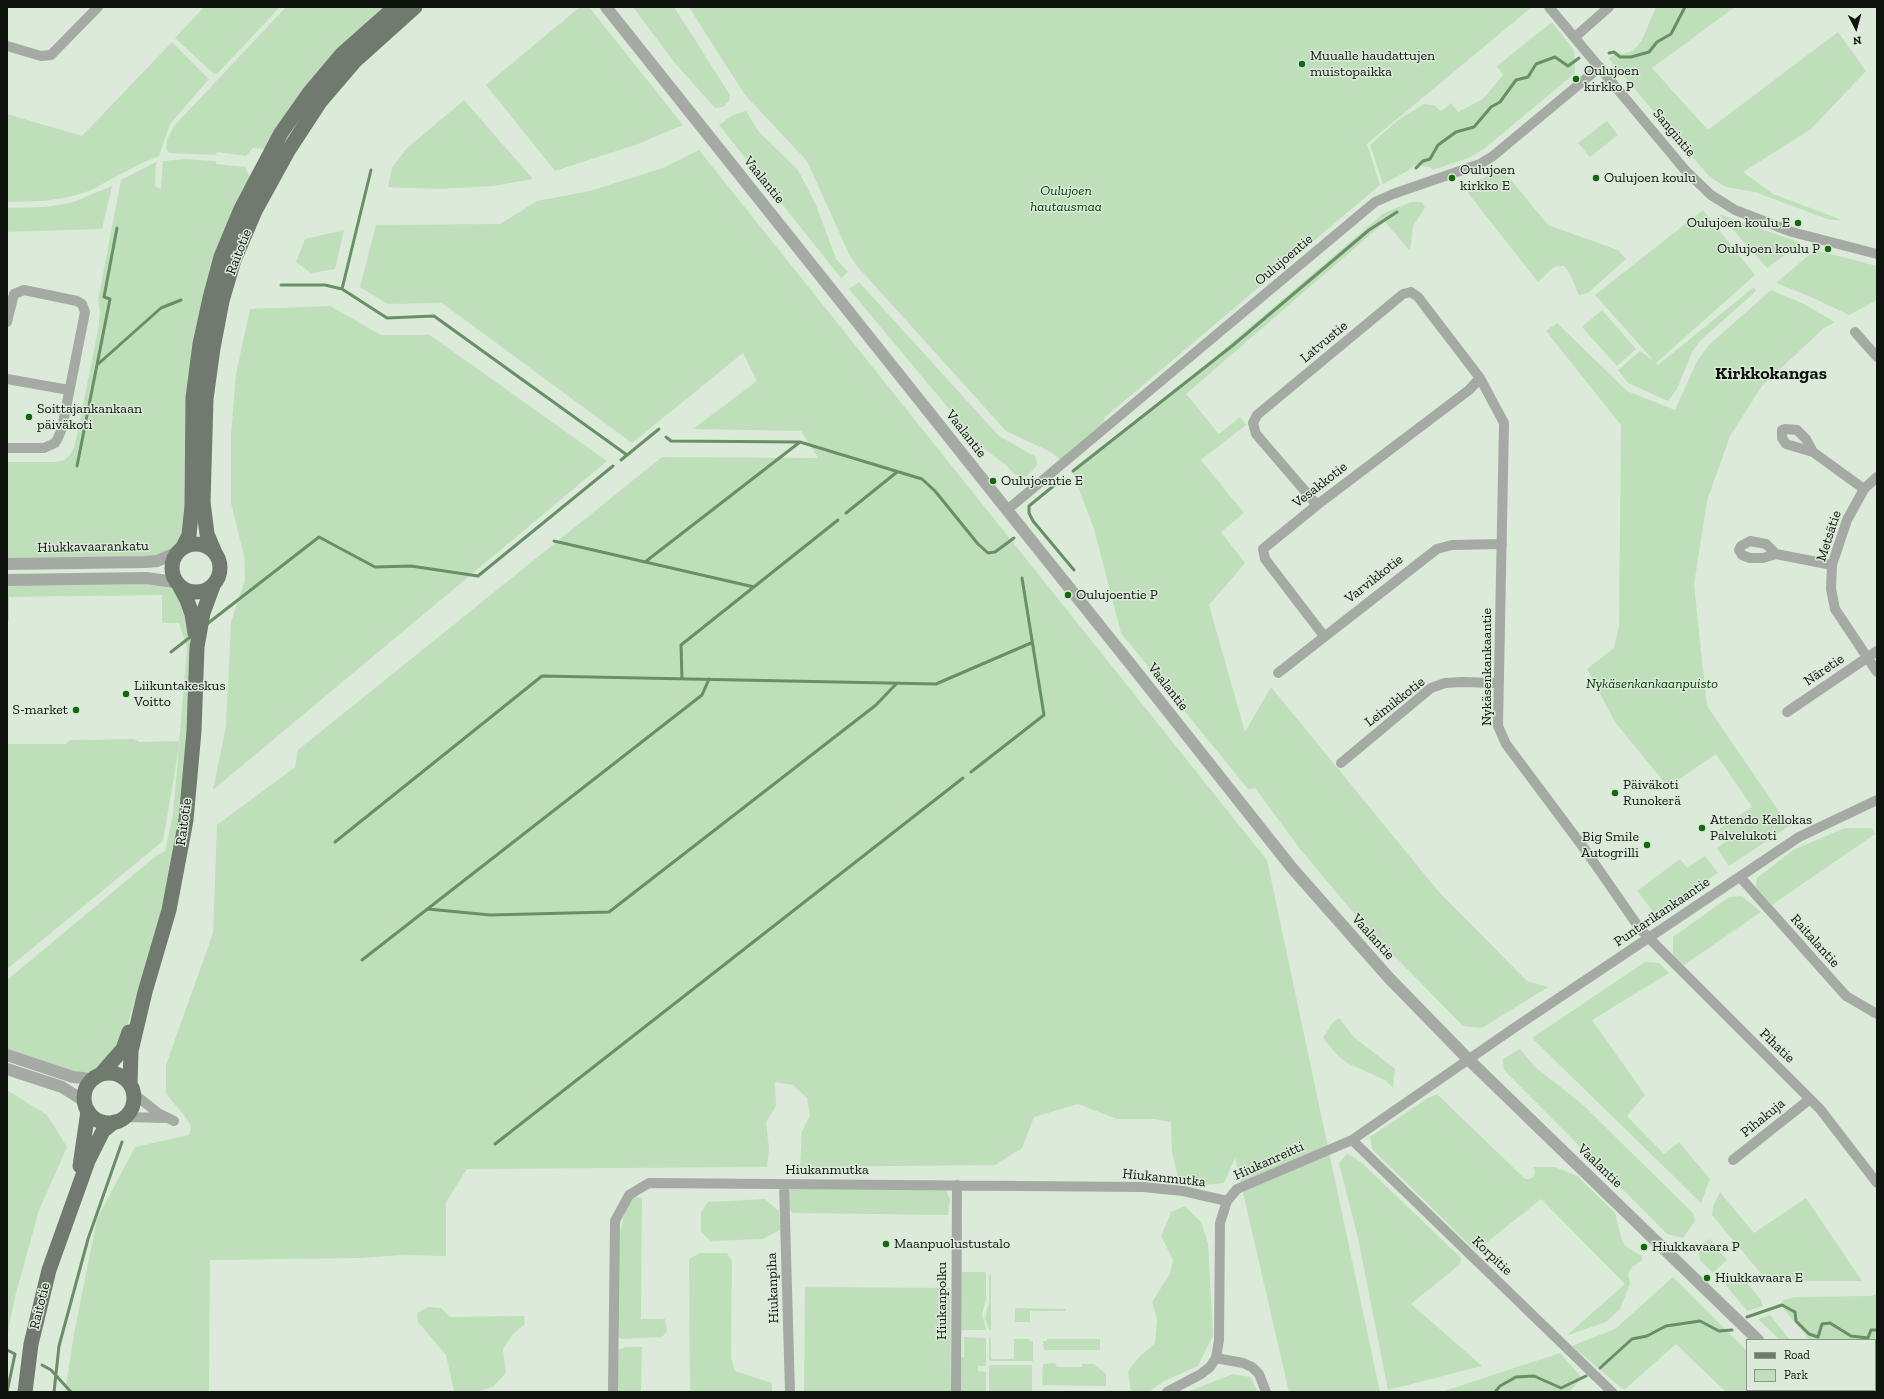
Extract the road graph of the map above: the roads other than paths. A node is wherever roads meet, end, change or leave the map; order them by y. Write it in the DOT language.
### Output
graph roads {
  1 [pos="98,7"];
  2 [pos="395,7"];
  3 [pos="415,7"];
  4 [pos="606,7"];
  5 [pos="1549,7"];
  6 [pos="1609,7"];
  7 [pos="1575,37"];
  8 [pos="7,46"];
  9 [pos="1600,67"];
  10 [pos="1877,254"];
  11 [pos="7,322"];
  12 [pos="1855,332"];
  13 [pos="1877,357"];
  14 [pos="1480,378"];
  15 [pos="7,379"];
  16 [pos="69,390"];
  17 [pos="7,448"];
  18 [pos="1813,452"];
  19 [pos="1877,477"];
  20 [pos="1864,489"];
  21 [pos="1317,505"];
  22 [pos="1006,510"];
  23 [pos="1502,544"];
  24 [pos="180,550"];
  25 [pos="215,553"];
  26 [pos="1776,554"];
  27 [pos="7,564"];
  28 [pos="1832,565"];
  29 [pos="7,580"];
  30 [pos="178,585"];
  31 [pos="213,586"];
  32 [pos="1324,636"];
  33 [pos="197,647"];
  34 [pos="1877,650"];
  35 [pos="1866,658"];
  36 [pos="1877,672"];
  37 [pos="1278,673"];
  38 [pos="1498,683"];
  39 [pos="1787,712"];
  40 [pos="1341,763"];
  41 [pos="1875,805"];
  42 [pos="1740,877"];
  43 [pos="1648,938"];
  44 [pos="145,992"];
  45 [pos="1877,1014"];
  46 [pos="7,1055"];
  47 [pos="1468,1058"];
  48 [pos="7,1069"];
  49 [pos="97,1076"];
  50 [pos="132,1088"];
  51 [pos="1810,1099"];
  52 [pos="86,1106"];
  53 [pos="119,1120"];
  54 [pos="1352,1140"];
  55 [pos="1733,1160"];
  56 [pos="1877,1183"];
  57 [pos="784,1184"];
  58 [pos="957,1185"];
  59 [pos="1227,1201"];
  60 [pos="64,1223"];
  61 [pos="1757,1339"];
  62 [pos="1216,1358"];
  63 [pos="25,1392"];
  64 [pos="613,1392"];
  65 [pos="790,1392"];
  66 [pos="956,1392"];
  67 [pos="1167,1392"];
  68 [pos="1266,1392"];
  69 [pos="1612,1392"];
  1 -- 8 [label="street"];
  2 -- 24 [label="main road, Raitotie"];
  3 -- 25 [label="main road, Raitotie"];
  4 -- 22 [label="street, Vaalantie"];
  5 -- 7 [label="street, Sangintie"];
  6 -- 7 [label="street"];
  7 -- 9 [label="street, Sangintie"];
  9 -- 10 [label="street, Sangintie"];
  9 -- 22 [label="street, Oulujoentie"];
  11 -- 16 [label="street"];
  12 -- 13 [label="street"];
  14 -- 21 [label="street, Vesakkotie"];
  14 -- 21 [label="street, Latvustie"];
  14 -- 23 [label="street, Nykäsenkankaantie"];
  15 -- 16 [label="street"];
  16 -- 17 [label="street"];
  18 -- 20 [label="street"];
  19 -- 20 [label="street, Metsätie"];
  20 -- 28 [label="street, Metsätie"];
  21 -- 32 [label="street, Vesakkotie"];
  22 -- 47 [label="street, Vaalantie"];
  23 -- 32 [label="street, Varvikkotie"];
  23 -- 38 [label="street, Nykäsenkankaantie"];
  24 -- 25 [label="main road"];
  24 -- 27 [label="street, Hiukkavaarankatu"];
  24 -- 30 [label="main road"];
  25 -- 31 [label="main road"];
  26 -- 28 [label="street"];
  28 -- 35 [label="street, Metsätie"];
  29 -- 30 [label="street"];
  30 -- 31 [label="main road"];
  30 -- 33 [label="main road, Raitotie"];
  31 -- 33 [label="main road, Raitotie"];
  32 -- 37 [label="street, Varvikkotie"];
  33 -- 44 [label="main road, Raitotie"];
  34 -- 35 [label="street, Näretie"];
  35 -- 36 [label="street, Metsätie"];
  35 -- 39 [label="street, Näretie"];
  38 -- 40 [label="street, Leimikkotie"];
  38 -- 43 [label="street, Nykäsenkankaantie"];
  41 -- 42 [label="street, Puntarikankaantie"];
  42 -- 43 [label="street, Puntarikankaantie"];
  42 -- 45 [label="street, Raitalantie"];
  43 -- 47 [label="street, Puntarikankaantie"];
  43 -- 51 [label="street, Pihatie"];
  44 -- 49 [label="main road, Raitotie"];
  44 -- 50 [label="main road, Raitotie"];
  46 -- 49 [label="street"];
  47 -- 54 [label="street, Hiukanreitti"];
  47 -- 61 [label="street, Vaalantie"];
  48 -- 52 [label="street"];
  49 -- 50 [label="main road"];
  49 -- 52 [label="main road"];
  50 -- 53 [label="main road"];
  50 -- 53 [label="street"];
  51 -- 55 [label="street, Pihakuja"];
  51 -- 56 [label="street, Pihatie"];
  52 -- 53 [label="main road"];
  52 -- 60 [label="main road, Raitotie"];
  53 -- 60 [label="main road, Raitotie"];
  54 -- 59 [label="street, Hiukanreitti"];
  54 -- 69 [label="street, Korpitie"];
  57 -- 58 [label="street, Hiukanmutka"];
  57 -- 64 [label="street, Hiukanmutka"];
  57 -- 65 [label="street, Hiukanpiha"];
  58 -- 59 [label="street, Hiukanmutka"];
  58 -- 66 [label="street, Hiukanpolku"];
  59 -- 62 [label="street, Hiukanreitti"];
  60 -- 63 [label="main road, Raitotie"];
  62 -- 67 [label="street"];
  62 -- 68 [label="street"];
}
